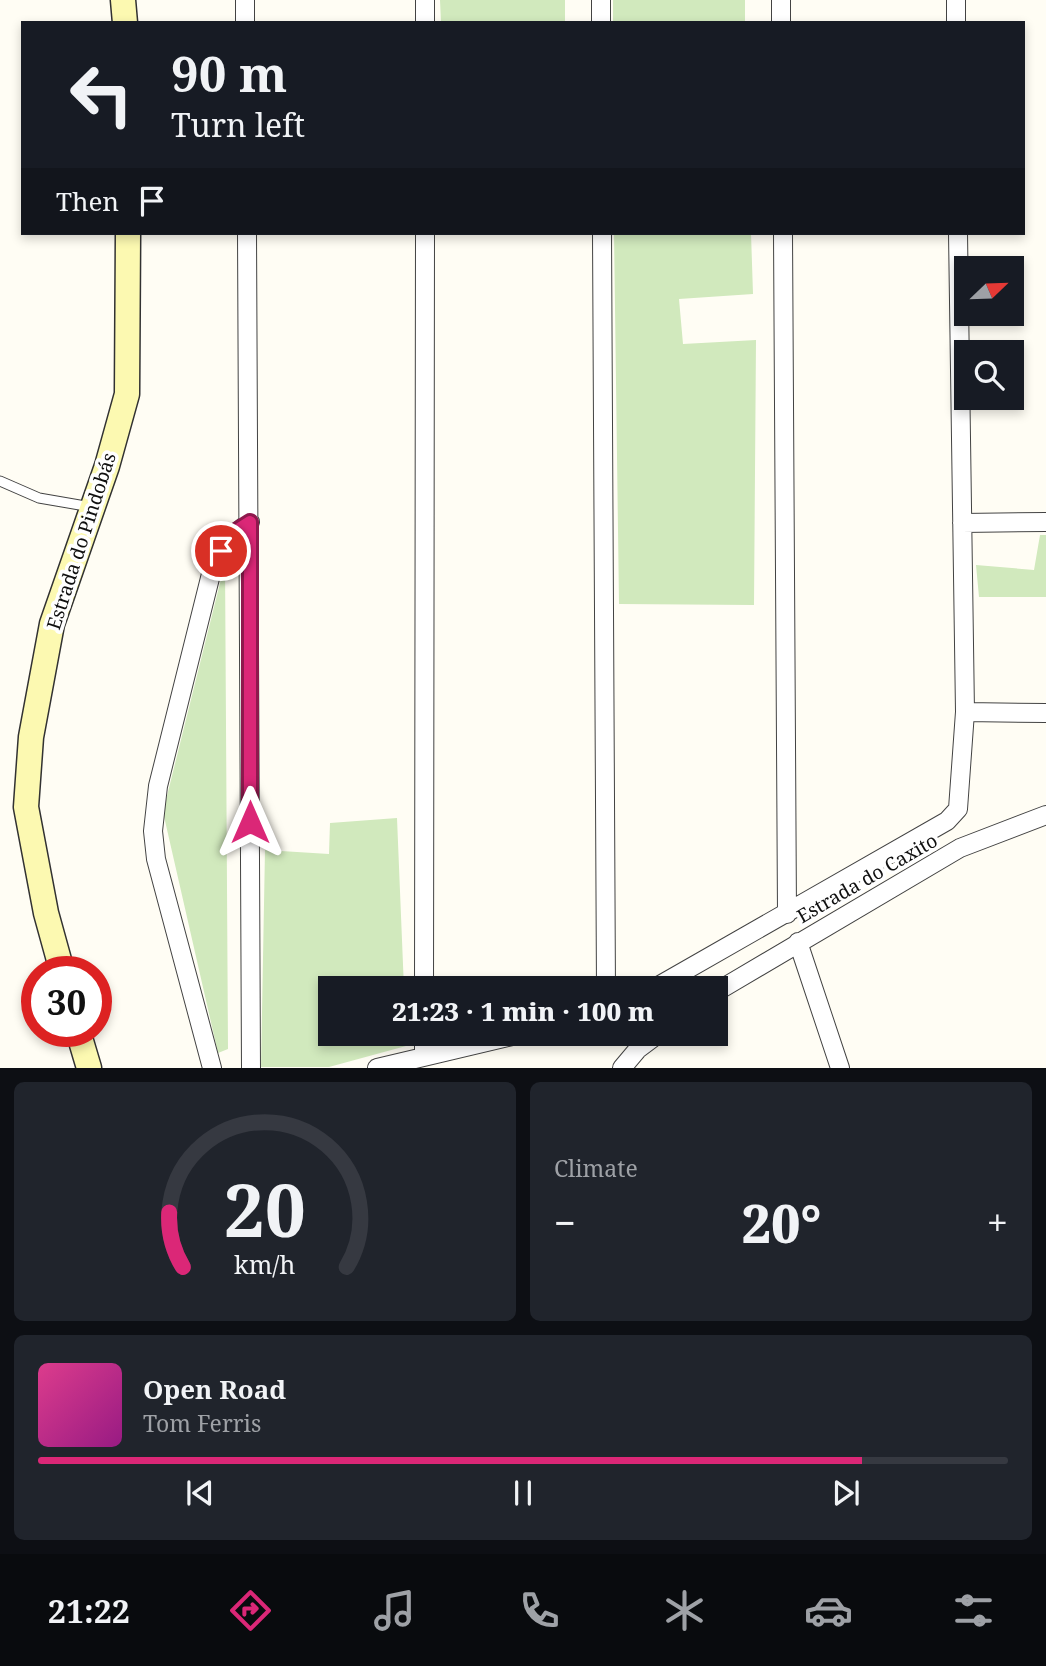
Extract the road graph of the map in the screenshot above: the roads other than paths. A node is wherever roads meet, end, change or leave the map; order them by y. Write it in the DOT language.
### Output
graph roads {
  1 [pos="123,0"];
  2 [pos="245,0"];
  3 [pos="425,0"];
  4 [pos="601,0"];
  5 [pos="781,0"];
  6 [pos="956,0"];
  7 [pos="125,21"];
  8 [pos="245,21"];
  9 [pos="425,21"];
  10 [pos="601,21"];
  11 [pos="781,21"];
  12 [pos="956,21"];
  13 [pos="128,235"];
  14 [pos="247,235"];
  15 [pos="425,235"];
  16 [pos="602,235"];
  17 [pos="783,235"];
  18 [pos="958,235"];
  19 [pos="0,481"];
  20 [pos="92,507"];
  21 [pos="250,522"];
  22 [pos="1046,522"];
  23 [pos="962,523"];
  24 [pos="965,712"];
  25 [pos="1046,713"];
  26 [pos="1046,815"];
  27 [pos="788,914"];
  28 [pos="798,942"];
  29 [pos="58,956"];
  30 [pos="424,976"];
  31 [pos="606,976"];
  32 [pos="676,976"];
  33 [pos="728,985"];
  34 [pos="424,1046"];
  35 [pos="468,1046"];
  36 [pos="642,1046"];
  37 [pos="83,1047"];
  38 [pos="424,1056"];
  39 [pos="89,1068"];
  40 [pos="212,1068"];
  41 [pos="251,1068"];
  42 [pos="377,1068"];
  43 [pos="622,1068"];
  44 [pos="840,1068"];
  1 -- 7 [label="main road"];
  2 -- 8 [label="street"];
  3 -- 9 [label="street"];
  4 -- 10 [label="street"];
  5 -- 11 [label="street"];
  6 -- 12 [label="street"];
  13 -- 20 [label="main road, Estrada do Pindobás"];
  14 -- 21 [label="street"];
  15 -- 30 [label="street"];
  16 -- 31 [label="street"];
  17 -- 27 [label="street"];
  18 -- 23 [label="street"];
  19 -- 20 [label="lane"];
  20 -- 29 [label="main road, Estrada do Pindobás"];
  21 -- 40 [label="street"];
  21 -- 41 [label="street"];
  22 -- 23 [label="street"];
  23 -- 24 [label="street"];
  24 -- 25 [label="street"];
  24 -- 27 [label="street"];
  26 -- 28 [label="street, Estrada do Caxito"];
  27 -- 32 [label="street"];
  28 -- 33 [label="street, Estrada do Caxito"];
  28 -- 44 [label="street"];
  34 -- 38 [label="street"];
  35 -- 38 [label="street"];
  36 -- 43 [label="street"];
  37 -- 39 [label="main road"];
  38 -- 42 [label="street"];
}
